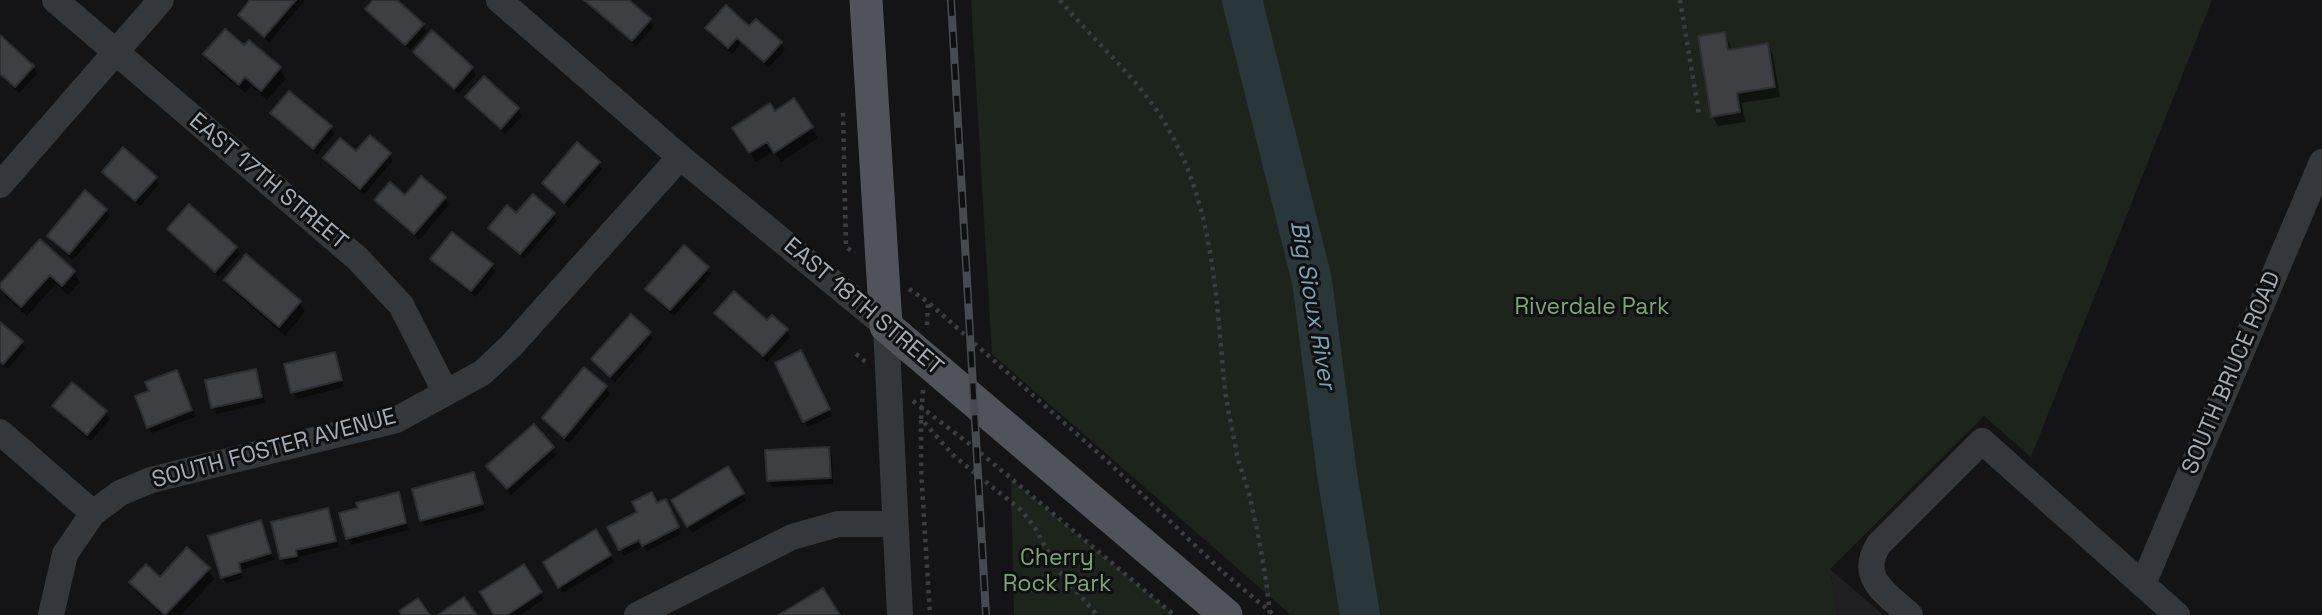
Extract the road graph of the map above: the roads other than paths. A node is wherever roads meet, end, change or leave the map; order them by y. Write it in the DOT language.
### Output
graph roads {
  1 [pos="55,0"];
  2 [pos="161,0"];
  3 [pos="499,0"];
  4 [pos="866,0"];
  5 [pos="115,52"];
  6 [pos="680,157"];
  7 [pos="2322,162"];
  8 [pos="0,185"];
  9 [pos="886,326"];
  10 [pos="446,393"];
  11 [pos="0,432"];
  12 [pos="93,513"];
  13 [pos="894,524"];
  14 [pos="2143,584"];
  15 [pos="1224,613"];
  16 [pos="51,615"];
  17 [pos="638,615"];
  18 [pos="900,615"];
  19 [pos="1910,615"];
  20 [pos="2177,615"];
  1 -- 5 [label="street, EAST 17TH STREET"];
  2 -- 5 [label="street"];
  3 -- 6 [label="street, EAST 18TH STREET"];
  4 -- 9 [label="main road"];
  5 -- 8 [label="street"];
  5 -- 10 [label="street, EAST 17TH STREET"];
  6 -- 9 [label="street, EAST 18TH STREET"];
  6 -- 10 [label="street, SOUTH FOSTER AVENUE"];
  7 -- 14 [label="street, SOUTH BRUCE ROAD"];
  9 -- 13 [label="street"];
  9 -- 15 [label="main road, EAST 18TH STREET"];
  10 -- 12 [label="street, SOUTH FOSTER AVENUE"];
  11 -- 12 [label="street"];
  12 -- 16 [label="street, SOUTH FOSTER AVENUE"];
  13 -- 17 [label="street"];
  13 -- 18 [label="street"];
  14 -- 19 [label="street"];
  14 -- 20 [label="street"];
}
